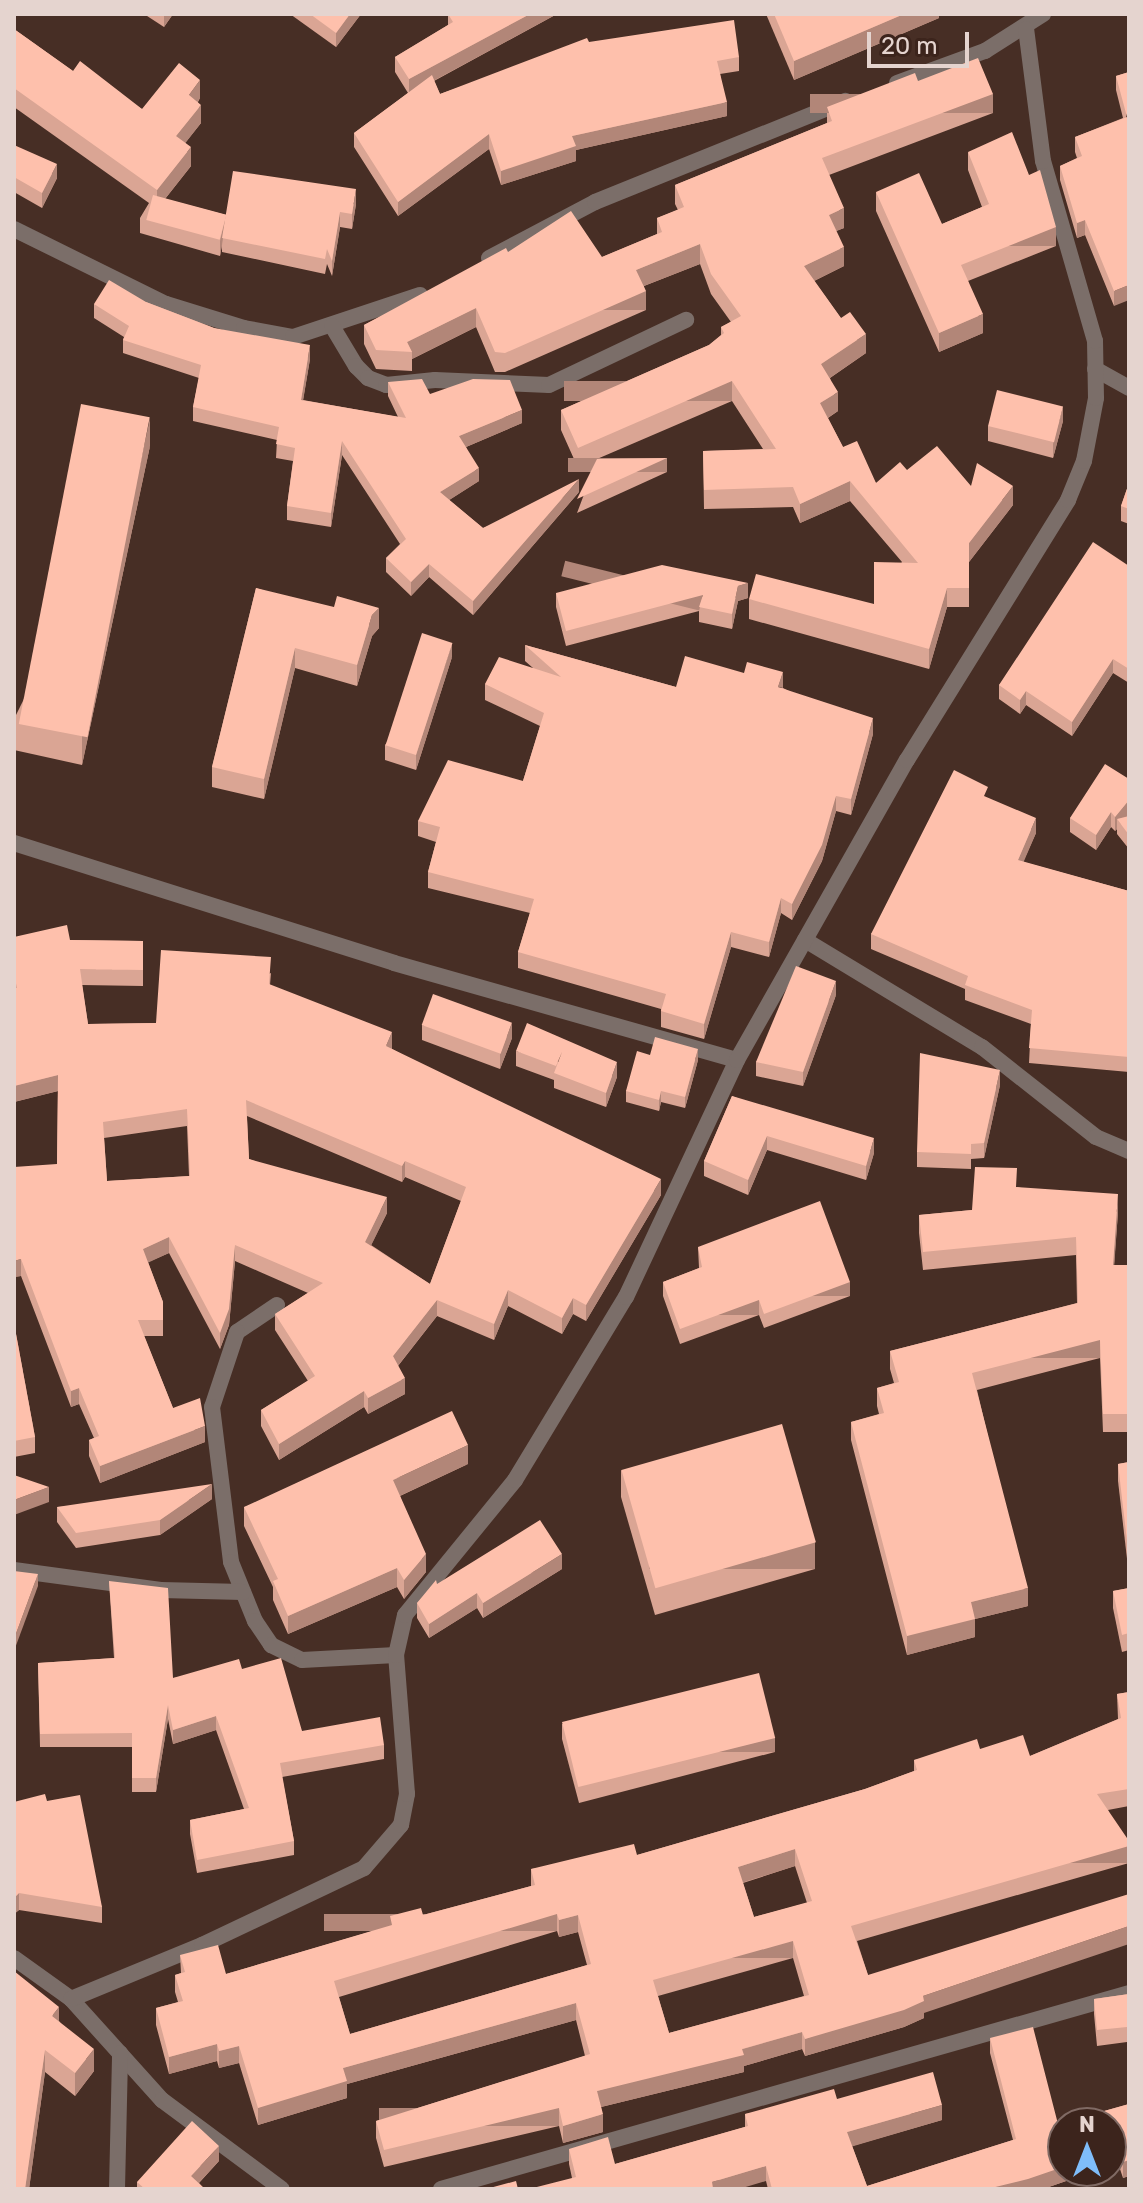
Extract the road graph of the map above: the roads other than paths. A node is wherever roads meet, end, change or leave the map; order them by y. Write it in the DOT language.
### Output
graph roads {
  1 [pos="1043,14"];
  2 [pos="1026,29"];
  3 [pos="14,229"];
  4 [pos="472,268"];
  5 [pos="431,290"];
  6 [pos="686,320"];
  7 [pos="332,326"];
  8 [pos="1095,369"];
  9 [pos="1129,388"];
  10 [pos="14,843"];
  11 [pos="805,940"];
  12 [pos="737,1060"];
  13 [pos="1129,1151"];
  14 [pos="277,1305"];
  15 [pos="14,1570"];
  16 [pos="243,1592"];
  17 [pos="396,1655"];
  18 [pos="14,1958"];
  19 [pos="1129,1993"];
  20 [pos="71,1999"];
  21 [pos="120,2053"];
  22 [pos="117,2189"];
  23 [pos="282,2189"];
  24 [pos="441,2189"];
  1 -- 2 [label="street"];
  2 -- 4 [label="street"];
  2 -- 8 [label="street"];
  3 -- 7 [label="street"];
  5 -- 7 [label="street"];
  6 -- 7 [label="street"];
  8 -- 9 [label="street"];
  8 -- 11 [label="street"];
  10 -- 12 [label="street"];
  11 -- 12 [label="street"];
  11 -- 13 [label="street"];
  12 -- 17 [label="street"];
  14 -- 16 [label="street"];
  15 -- 16 [label="street"];
  16 -- 17 [label="street"];
  17 -- 20 [label="street"];
  18 -- 20 [label="street"];
  19 -- 24 [label="street"];
  20 -- 21 [label="street"];
  21 -- 22 [label="street"];
  21 -- 23 [label="street"];
}
